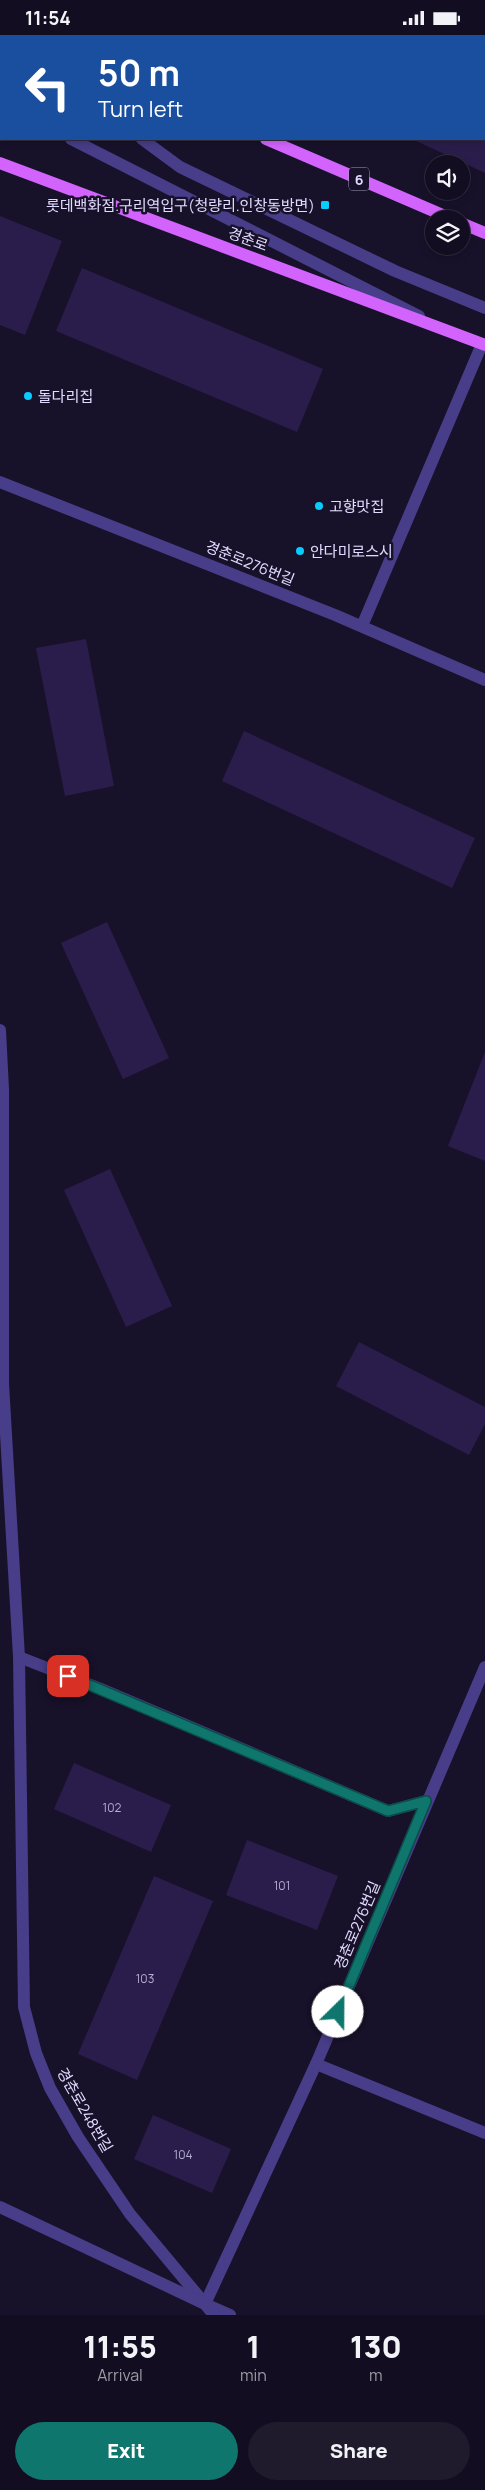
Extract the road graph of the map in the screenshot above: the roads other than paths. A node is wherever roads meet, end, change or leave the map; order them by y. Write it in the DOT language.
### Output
graph roads {
  1 [pos="73,140"];
  2 [pos="143,140"];
  3 [pos="268,140"];
  4 [pos="0,163"];
  5 [pos="431,210"];
  6 [pos="470,227"];
  7 [pos="485,233"];
  8 [pos="485,308"];
  9 [pos="444,328"];
  10 [pos="484,344"];
  11 [pos="0,482"];
  12 [pos="362,626"];
  13 [pos="485,681"];
  14 [pos="0,1030"];
  15 [pos="2,1383"];
  16 [pos="19,1657"];
  17 [pos="485,1667"];
  18 [pos="426,1801"];
  19 [pos="316,2064"];
  20 [pos="485,2133"];
  21 [pos="0,2207"];
  22 [pos="205,2304"];
  23 [pos="214,2315"];
  24 [pos="230,2315"];
  1 -- 9 [label="street"];
  2 -- 8 [label="street"];
  3 -- 5 [label="main road, 6"];
  4 -- 9 [label="main road, 경춘로"];
  6 -- 7 [label="main road"];
  9 -- 10 [label="main road, 경춘로"];
  10 -- 12 [label="street"];
  11 -- 12 [label="street, 경춘로276번길"];
  12 -- 13 [label="street, 경춘로276번길"];
  14 -- 15 [label="street, 경춘로248번길"];
  15 -- 16 [label="street, 경춘로248번길"];
  16 -- 18 [label="street"];
  16 -- 22 [label="street, 경춘로248번길"];
  17 -- 18 [label="street, 경춘로276번길"];
  18 -- 19 [label="street, 경춘로276번길"];
  19 -- 20 [label="street"];
  19 -- 22 [label="street, 경춘로276번길"];
  21 -- 22 [label="street"];
  22 -- 23 [label="street, 경춘로248번길"];
  22 -- 24 [label="street"];
}
